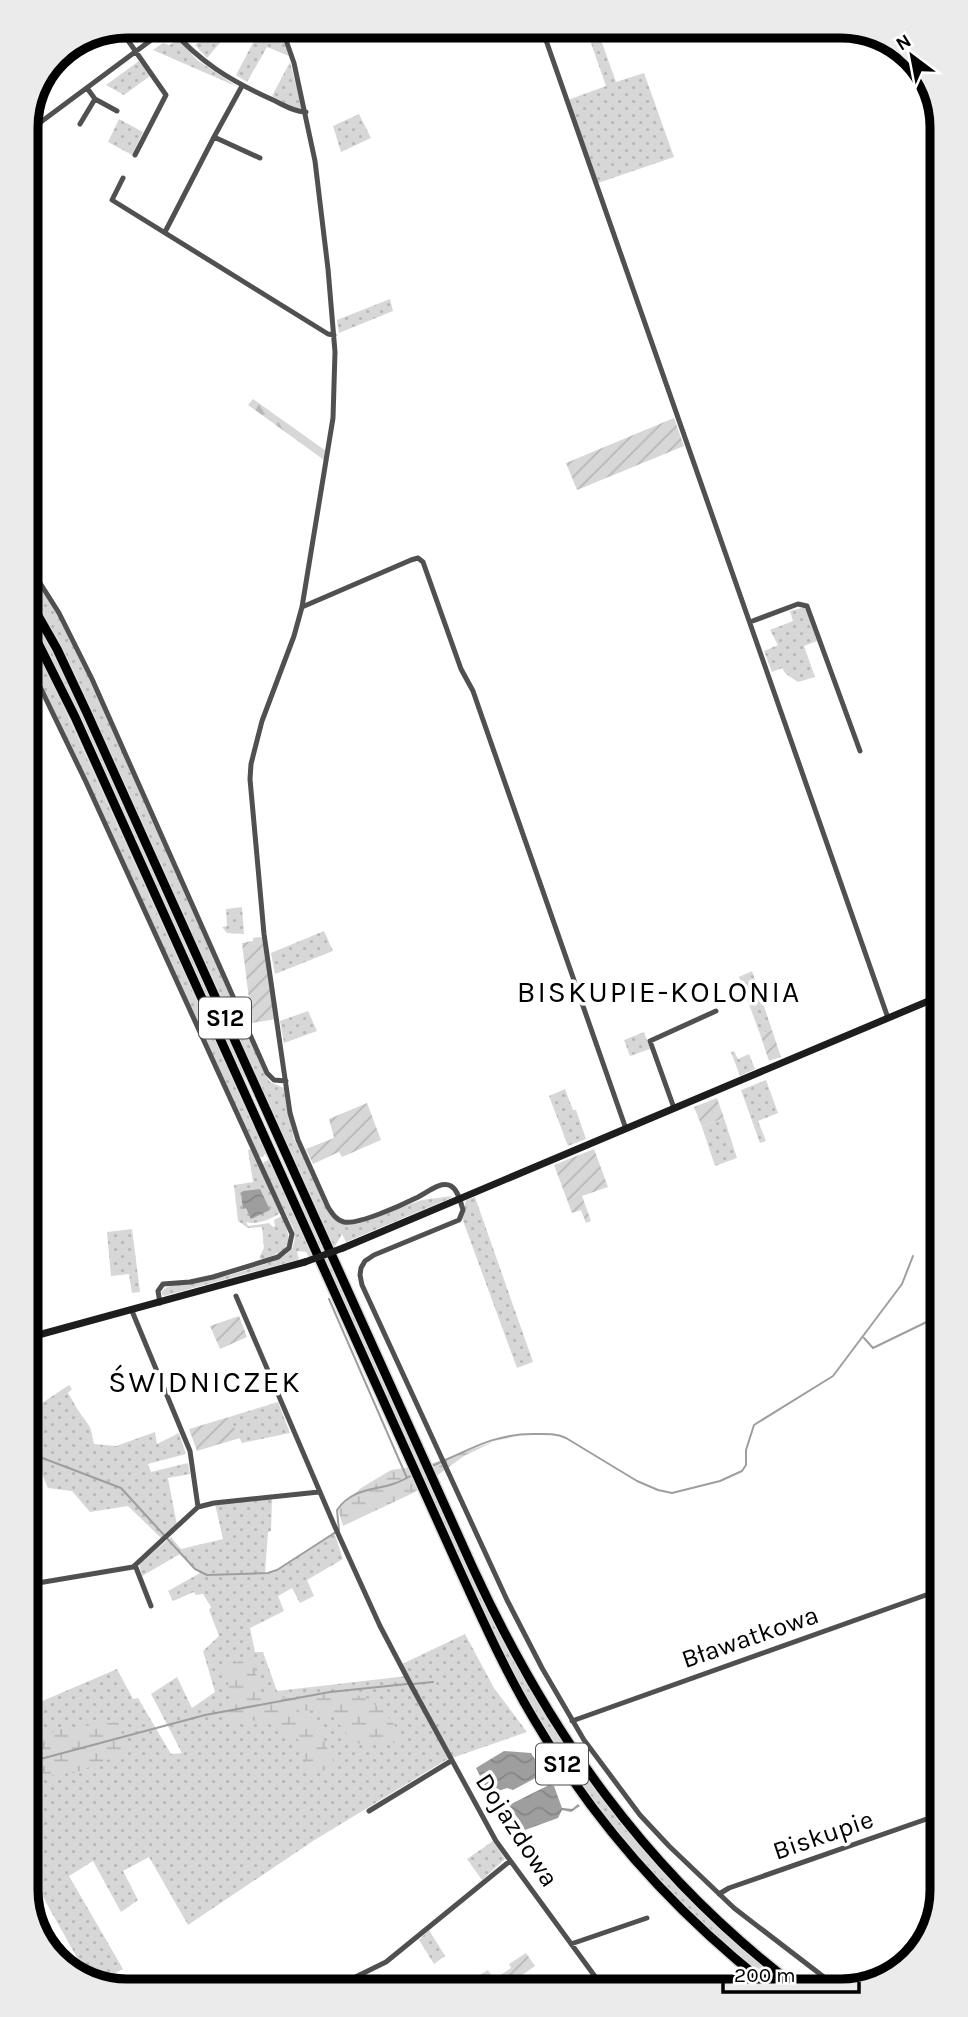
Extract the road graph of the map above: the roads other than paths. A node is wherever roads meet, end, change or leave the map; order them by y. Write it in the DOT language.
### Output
graph roads {
  1 [pos="127,38"];
  2 [pos="154,38"];
  3 [pos="180,38"];
  4 [pos="285,38"];
  5 [pos="545,39"];
  6 [pos="136,51"];
  7 [pos="242,86"];
  8 [pos="87,88"];
  9 [pos="95,99"];
  10 [pos="117,111"];
  11 [pos="306,112"];
  12 [pos="39,123"];
  13 [pos="80,124"];
  14 [pos="214,137"];
  15 [pos="135,155"];
  16 [pos="260,158"];
  17 [pos="123,178"];
  18 [pos="165,232"];
  19 [pos="334,335"];
  20 [pos="39,581"];
  21 [pos="302,607"];
  22 [pos="39,617"];
  23 [pos="750,622"];
  24 [pos="39,645"];
  25 [pos="39,684"];
  26 [pos="860,751"];
  27 [pos="930,1000"];
  28 [pos="716,1011"];
  29 [pos="888,1018"];
  30 [pos="286,1081"];
  31 [pos="674,1108"];
  32 [pos="626,1129"];
  33 [pos="459,1199"];
  34 [pos="236,1296"];
  35 [pos="160,1303"];
  36 [pos="132,1311"];
  37 [pos="38,1335"];
  38 [pos="319,1492"];
  39 [pos="198,1507"];
  40 [pos="135,1565"];
  41 [pos="38,1583"];
  42 [pos="930,1594"];
  43 [pos="151,1606"];
  44 [pos="572,1721"];
  45 [pos="451,1761"];
  46 [pos="369,1811"];
  47 [pos="930,1818"];
  48 [pos="510,1861"];
  49 [pos="719,1895"];
  50 [pos="648,1918"];
  51 [pos="571,1944"];
  52 [pos="355,1978"];
  53 [pos="596,1978"];
  54 [pos="759,1978"];
  55 [pos="786,1978"];
  56 [pos="825,1978"];
  1 -- 6 [label="street"];
  2 -- 6 [label="street"];
  3 -- 7 [label="street"];
  4 -- 11 [label="street"];
  5 -- 23 [label="street"];
  6 -- 8 [label="street"];
  6 -- 15 [label="street"];
  7 -- 11 [label="street"];
  7 -- 14 [label="street"];
  8 -- 9 [label="street"];
  8 -- 12 [label="street"];
  9 -- 10 [label="street"];
  9 -- 13 [label="street"];
  11 -- 19 [label="street"];
  14 -- 16 [label="street"];
  14 -- 18 [label="street"];
  17 -- 18 [label="street"];
  18 -- 19 [label="street"];
  19 -- 21 [label="street"];
  20 -- 30 [label="street"];
  21 -- 30 [label="street"];
  21 -- 32 [label="street"];
  22 -- 55 [label="highway, S12"];
  23 -- 26 [label="street"];
  23 -- 29 [label="street"];
  24 -- 54 [label="highway, S12"];
  25 -- 35 [label="street"];
  27 -- 29 [label="street"];
  28 -- 31 [label="street"];
  29 -- 31 [label="street"];
  30 -- 33 [label="street"];
  31 -- 32 [label="street"];
  32 -- 33 [label="street"];
  33 -- 35 [label="street, bridge"];
  33 -- 44 [label="street"];
  34 -- 38 [label="street, Dojazdowa"];
  35 -- 36 [label="street"];
  36 -- 37 [label="street"];
  36 -- 39 [label="street"];
  38 -- 39 [label="street"];
  38 -- 45 [label="street, Dojazdowa"];
  39 -- 40 [label="street"];
  40 -- 41 [label="street"];
  40 -- 43 [label="street"];
  42 -- 44 [label="street, Bławatkowa"];
  44 -- 49 [label="street"];
  45 -- 46 [label="street"];
  45 -- 48 [label="street, Dojazdowa"];
  47 -- 49 [label="street, Biskupie"];
  48 -- 51 [label="street, Dojazdowa"];
  48 -- 52 [label="street"];
  49 -- 56 [label="street"];
  50 -- 51 [label="street"];
  51 -- 53 [label="street, Dojazdowa"];
}
